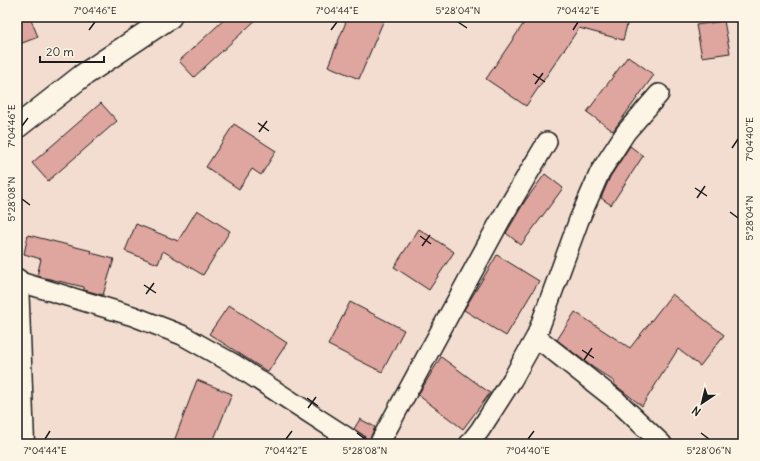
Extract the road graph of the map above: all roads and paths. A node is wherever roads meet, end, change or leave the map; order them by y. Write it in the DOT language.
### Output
graph roads {
  1 [pos="170,17"];
  2 [pos="659,94"];
  3 [pos="17,127"];
  4 [pos="547,142"];
  5 [pos="17,280"];
  6 [pos="536,337"];
  7 [pos="23,444"];
  8 [pos="357,444"];
  9 [pos="379,444"];
  10 [pos="469,444"];
  11 [pos="662,444"];
  1 -- 3 [label="main road"];
  2 -- 6 [label="street"];
  4 -- 9 [label="street"];
  5 -- 7 [label="main road"];
  5 -- 8 [label="street"];
  6 -- 10 [label="street"];
  6 -- 11 [label="street"];
}
